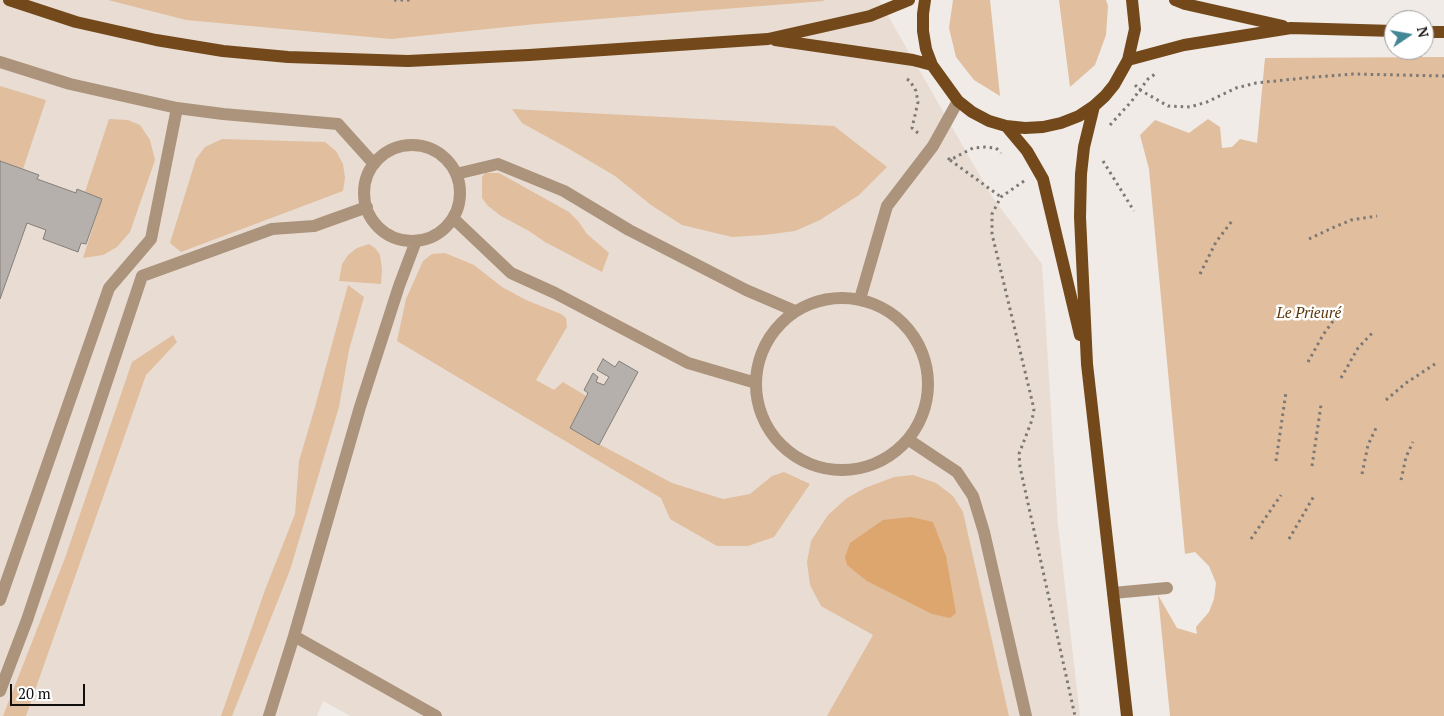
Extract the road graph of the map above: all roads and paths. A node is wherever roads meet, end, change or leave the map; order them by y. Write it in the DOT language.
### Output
graph roads {
  1 [pos="9,0"];
  2 [pos="394,0"];
  3 [pos="410,0"];
  4 [pos="910,0"];
  5 [pos="925,0"];
  6 [pos="1132,0"];
  7 [pos="1174,0"];
  8 [pos="1290,28"];
  9 [pos="1384,31"];
  10 [pos="768,39"];
  11 [pos="1128,60"];
  12 [pos="0,62"];
  13 [pos="932,65"];
  14 [pos="1122,73"];
  15 [pos="1444,76"];
  16 [pos="958,101"];
  17 [pos="1094,106"];
  18 [pos="177,108"];
  19 [pos="1006,126"];
  20 [pos="1099,156"];
  21 [pos="950,160"];
  22 [pos="374,164"];
  23 [pos="456,174"];
  24 [pos="1024,181"];
  25 [pos="1001,197"];
  26 [pos="367,207"];
  27 [pos="1134,211"];
  28 [pos="1377,216"];
  29 [pos="453,218"];
  30 [pos="1232,220"];
  31 [pos="1310,239"];
  32 [pos="416,241"];
  33 [pos="1200,274"];
  34 [pos="860,299"];
  35 [pos="1343,307"];
  36 [pos="795,311"];
  37 [pos="1374,331"];
  38 [pos="1308,362"];
  39 [pos="1438,362"];
  40 [pos="1087,364"];
  41 [pos="1341,378"];
  42 [pos="756,383"];
  43 [pos="1286,392"];
  44 [pos="1386,400"];
  45 [pos="1321,405"];
  46 [pos="1377,426"];
  47 [pos="909,440"];
  48 [pos="1412,442"];
  49 [pos="1276,461"];
  50 [pos="1312,466"];
  51 [pos="1362,474"];
  52 [pos="1402,480"];
  53 [pos="1281,495"];
  54 [pos="1314,496"];
  55 [pos="1251,539"];
  56 [pos="1289,539"];
  57 [pos="1167,588"];
  58 [pos="1113,593"];
  59 [pos="0,600"];
  60 [pos="294,636"];
  61 [pos="0,691"];
  62 [pos="269,716"];
  63 [pos="436,716"];
  64 [pos="1026,716"];
  65 [pos="1075,716"];
  66 [pos="1127,716"];
  1 -- 10 [label="main road"];
  2 -- 3 [label="path"];
  4 -- 10 [label="main road"];
  5 -- 13 [label="main road"];
  6 -- 11 [label="main road"];
  7 -- 8 [label="main road"];
  8 -- 9 [label="main road"];
  8 -- 11 [label="main road"];
  10 -- 13 [label="main road"];
  11 -- 14 [label="main road"];
  12 -- 18 [label="lane"];
  13 -- 16 [label="main road"];
  14 -- 15 [label="path"];
  14 -- 17 [label="main road"];
  16 -- 19 [label="main road"];
  16 -- 34 [label="lane"];
  17 -- 19 [label="main road"];
  17 -- 40 [label="main road"];
  18 -- 22 [label="lane"];
  18 -- 59 [label="lane"];
  19 -- 40 [label="main road"];
  20 -- 27 [label="path"];
  21 -- 25 [label="path"];
  22 -- 23 [label="lane"];
  22 -- 26 [label="lane"];
  23 -- 29 [label="lane"];
  23 -- 36 [label="lane"];
  24 -- 25 [label="path"];
  25 -- 65 [label="path"];
  26 -- 32 [label="lane"];
  26 -- 61 [label="lane"];
  28 -- 31 [label="path"];
  29 -- 32 [label="lane"];
  29 -- 42 [label="lane"];
  30 -- 33 [label="path"];
  32 -- 60 [label="lane"];
  34 -- 36 [label="lane"];
  34 -- 47 [label="lane"];
  35 -- 38 [label="path"];
  36 -- 42 [label="lane"];
  37 -- 41 [label="path"];
  39 -- 44 [label="path"];
  40 -- 58 [label="main road"];
  42 -- 47 [label="lane"];
  43 -- 49 [label="path"];
  45 -- 50 [label="path"];
  46 -- 51 [label="path"];
  47 -- 64 [label="lane"];
  48 -- 52 [label="path"];
  53 -- 55 [label="path"];
  54 -- 56 [label="path"];
  57 -- 58 [label="lane"];
  58 -- 66 [label="main road"];
  60 -- 62 [label="lane"];
  60 -- 63 [label="lane"];
}
